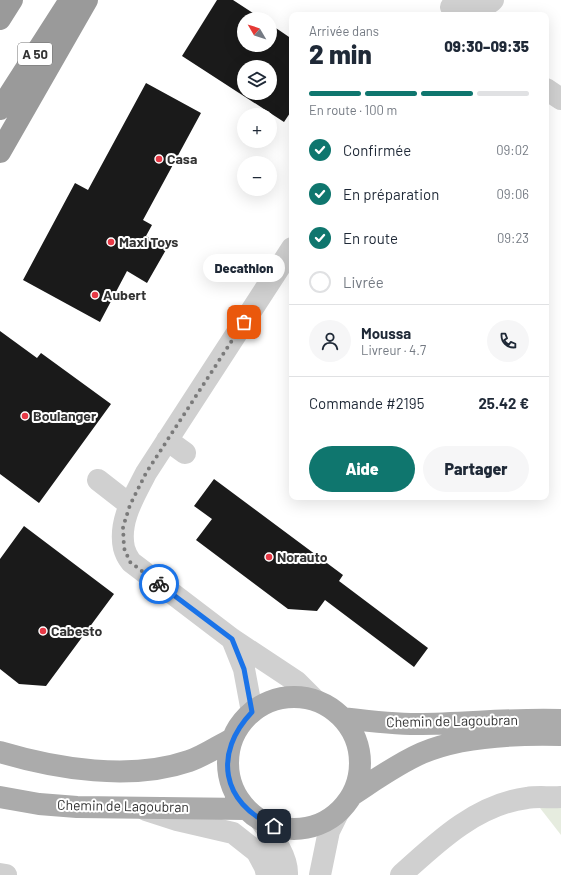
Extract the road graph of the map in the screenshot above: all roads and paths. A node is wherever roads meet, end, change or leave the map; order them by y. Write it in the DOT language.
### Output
graph roads {
  1 [pos="12,0"];
  2 [pos="70,0"];
  3 [pos="87,0"];
  4 [pos="493,0"];
  5 [pos="451,7"];
  6 [pos="0,19"];
  7 [pos="549,91"];
  8 [pos="561,99"];
  9 [pos="0,109"];
  10 [pos="0,152"];
  11 [pos="289,253"];
  12 [pos="167,440"];
  13 [pos="185,453"];
  14 [pos="98,480"];
  15 [pos="130,505"];
  16 [pos="232,639"];
  17 [pos="314,699"];
  18 [pos="252,712"];
  19 [pos="343,718"];
  20 [pos="561,720"];
  21 [pos="561,735"];
  22 [pos="232,738"];
  23 [pos="0,752"];
  24 [pos="352,796"];
  25 [pos="0,797"];
  26 [pos="561,797"];
  27 [pos="143,809"];
  28 [pos="338,813"];
  29 [pos="254,815"];
  30 [pos="0,874"];
  31 [pos="6,875"];
  32 [pos="267,875"];
  33 [pos="287,875"];
  34 [pos="320,875"];
  35 [pos="401,875"];
  1 -- 6 [label="highway"];
  2 -- 9 [label="highway, A 50"];
  3 -- 10 [label="highway"];
  4 -- 5 [label="street"];
  7 -- 8 [label="street"];
  11 -- 12 [label="street"];
  12 -- 13 [label="street"];
  12 -- 15 [label="street"];
  14 -- 15 [label="street"];
  15 -- 16 [label="street"];
  16 -- 17 [label="street"];
  16 -- 18 [label="street"];
  17 -- 18 [label="main road"];
  17 -- 19 [label="main road"];
  18 -- 22 [label="main road"];
  19 -- 20 [label="main road, Chemin de Lagoubran"];
  19 -- 24 [label="main road"];
  21 -- 24 [label="main road, Chemin de Lagoubran"];
  22 -- 23 [label="main road"];
  22 -- 29 [label="main road"];
  24 -- 28 [label="main road"];
  25 -- 27 [label="main road, Chemin de Lagoubran"];
  26 -- 35 [label="street"];
  27 -- 29 [label="main road, Chemin de Lagoubran"];
  27 -- 32 [label="street"];
  28 -- 29 [label="main road"];
  28 -- 34 [label="street"];
  29 -- 33 [label="street"];
  30 -- 31 [label="street"];
}
